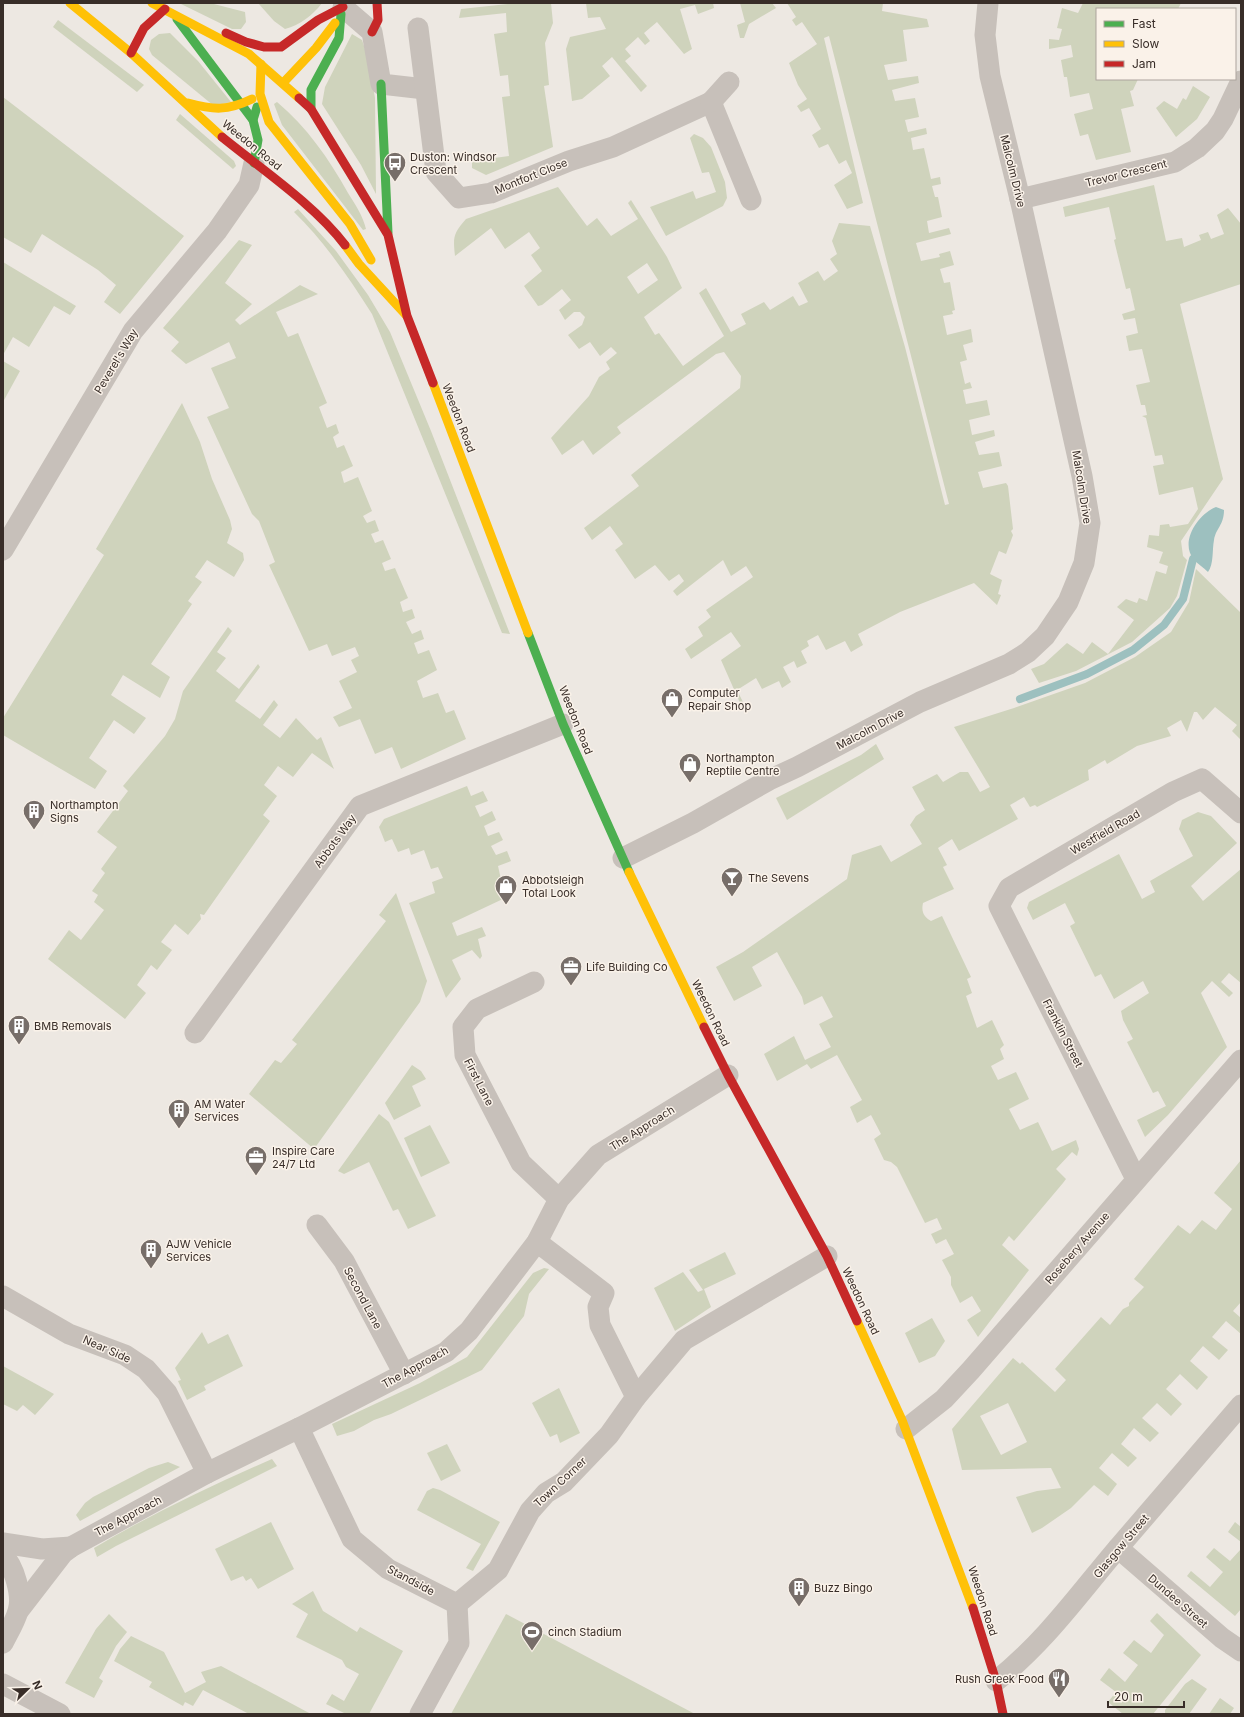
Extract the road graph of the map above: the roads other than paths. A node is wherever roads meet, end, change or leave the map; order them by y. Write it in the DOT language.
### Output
graph roads {
  1 [pos="70,3"];
  2 [pos="152,3"];
  3 [pos="377,3"];
  4 [pos="988,3"];
  5 [pos="343,8"];
  6 [pos="168,11"];
  7 [pos="418,28"];
  8 [pos="372,32"];
  9 [pos="281,47"];
  10 [pos="131,53"];
  11 [pos="266,60"];
  12 [pos="1241,81"];
  13 [pos="729,82"];
  14 [pos="283,83"];
  15 [pos="381,84"];
  16 [pos="425,89"];
  17 [pos="260,94"];
  18 [pos="185,102"];
  19 [pos="711,102"];
  20 [pos="240,104"];
  21 [pos="311,109"];
  22 [pos="254,120"];
  23 [pos="254,163"];
  24 [pos="1020,199"];
  25 [pos="751,200"];
  26 [pos="388,235"];
  27 [pos="407,316"];
  28 [pos="3,550"];
  29 [pos="563,724"];
  30 [pos="1241,813"];
  31 [pos="623,858"];
  32 [pos="1009,888"];
  33 [pos="534,982"];
  34 [pos="195,1033"];
  35 [pos="1241,1060"];
  36 [pos="728,1075"];
  37 [pos="1136,1179"];
  38 [pos="559,1199"];
  39 [pos="317,1225"];
  40 [pos="537,1242"];
  41 [pos="827,1256"];
  42 [pos="3,1296"];
  43 [pos="404,1374"];
  44 [pos="636,1397"];
  45 [pos="1241,1405"];
  46 [pos="298,1428"];
  47 [pos="906,1429"];
  48 [pos="207,1472"];
  49 [pos="3,1543"];
  50 [pos="1118,1548"];
  51 [pos="67,1550"];
  52 [pos="3,1554"];
  53 [pos="457,1604"];
  54 [pos="19,1610"];
  55 [pos="3,1643"];
  56 [pos="1241,1651"];
  57 [pos="996,1681"];
  58 [pos="3,1684"];
  59 [pos="60,1714"];
  60 [pos="420,1714"];
  61 [pos="1003,1714"];
  1 -- 10 [label="main road, Weedon Road"];
  2 -- 6 [label="main road, Weedon Road"];
  3 -- 8 [label="main road"];
  4 -- 24 [label="street, Malcolm Drive"];
  5 -- 8 [label="street"];
  5 -- 9 [label="main road"];
  5 -- 14 [label="main road"];
  5 -- 21 [label="main road"];
  6 -- 9 [label="main road"];
  6 -- 10 [label="main road"];
  6 -- 11 [label="main road, Weedon Road"];
  6 -- 20 [label="main road, Weedon Road"];
  7 -- 16 [label="street, Montfort Close"];
  8 -- 15 [label="street"];
  9 -- 11 [label="main road"];
  10 -- 18 [label="main road, Weedon Road"];
  11 -- 14 [label="main road, Weedon Road"];
  11 -- 17 [label="main road"];
  12 -- 24 [label="street, Trevor Crescent"];
  13 -- 19 [label="street, Montfort Close"];
  14 -- 17 [label="main road"];
  14 -- 21 [label="main road, Weedon Road"];
  15 -- 16 [label="street"];
  15 -- 26 [label="main road"];
  16 -- 19 [label="street, Montfort Close"];
  17 -- 20 [label="main road"];
  17 -- 22 [label="main road"];
  17 -- 27 [label="main road"];
  18 -- 20 [label="main road"];
  18 -- 23 [label="main road, Weedon Road"];
  19 -- 25 [label="street"];
  20 -- 22 [label="main road, Weedon Road"];
  21 -- 26 [label="main road, Weedon Road"];
  22 -- 23 [label="main road"];
  23 -- 27 [label="main road, Weedon Road"];
  23 -- 28 [label="street, Peverel's Way"];
  24 -- 31 [label="street, Malcolm Drive"];
  26 -- 27 [label="main road, Weedon Road"];
  27 -- 29 [label="main road, Weedon Road"];
  29 -- 31 [label="main road, Weedon Road"];
  29 -- 34 [label="street, Abbots Way"];
  30 -- 32 [label="street, Westfield Road"];
  31 -- 36 [label="main road, Weedon Road"];
  32 -- 37 [label="street, Franklin Street"];
  33 -- 38 [label="street, First Lane"];
  35 -- 37 [label="street, Rosebery Avenue"];
  36 -- 38 [label="street, The Approach"];
  36 -- 41 [label="main road, Weedon Road"];
  37 -- 47 [label="street, Rosebery Avenue"];
  38 -- 40 [label="street, The Approach"];
  39 -- 43 [label="street, Second Lane"];
  40 -- 43 [label="street, The Approach"];
  40 -- 44 [label="street"];
  41 -- 44 [label="street, Town Corner"];
  41 -- 47 [label="main road, Weedon Road"];
  42 -- 48 [label="street, Near Side"];
  43 -- 46 [label="street, The Approach"];
  44 -- 53 [label="street, Town Corner"];
  45 -- 50 [label="street, Glasgow Street"];
  46 -- 48 [label="street, The Approach"];
  46 -- 53 [label="street, Standside"];
  47 -- 57 [label="main road, Weedon Road"];
  48 -- 51 [label="street, The Approach"];
  49 -- 51 [label="street, The Approach"];
  50 -- 56 [label="street, Dundee Street"];
  50 -- 57 [label="street, Glasgow Street"];
  51 -- 54 [label="street, The Approach"];
  52 -- 54 [label="street"];
  53 -- 60 [label="street"];
  54 -- 55 [label="street, The Approach"];
  57 -- 61 [label="main road, Weedon Road"];
  58 -- 59 [label="street"];
}
